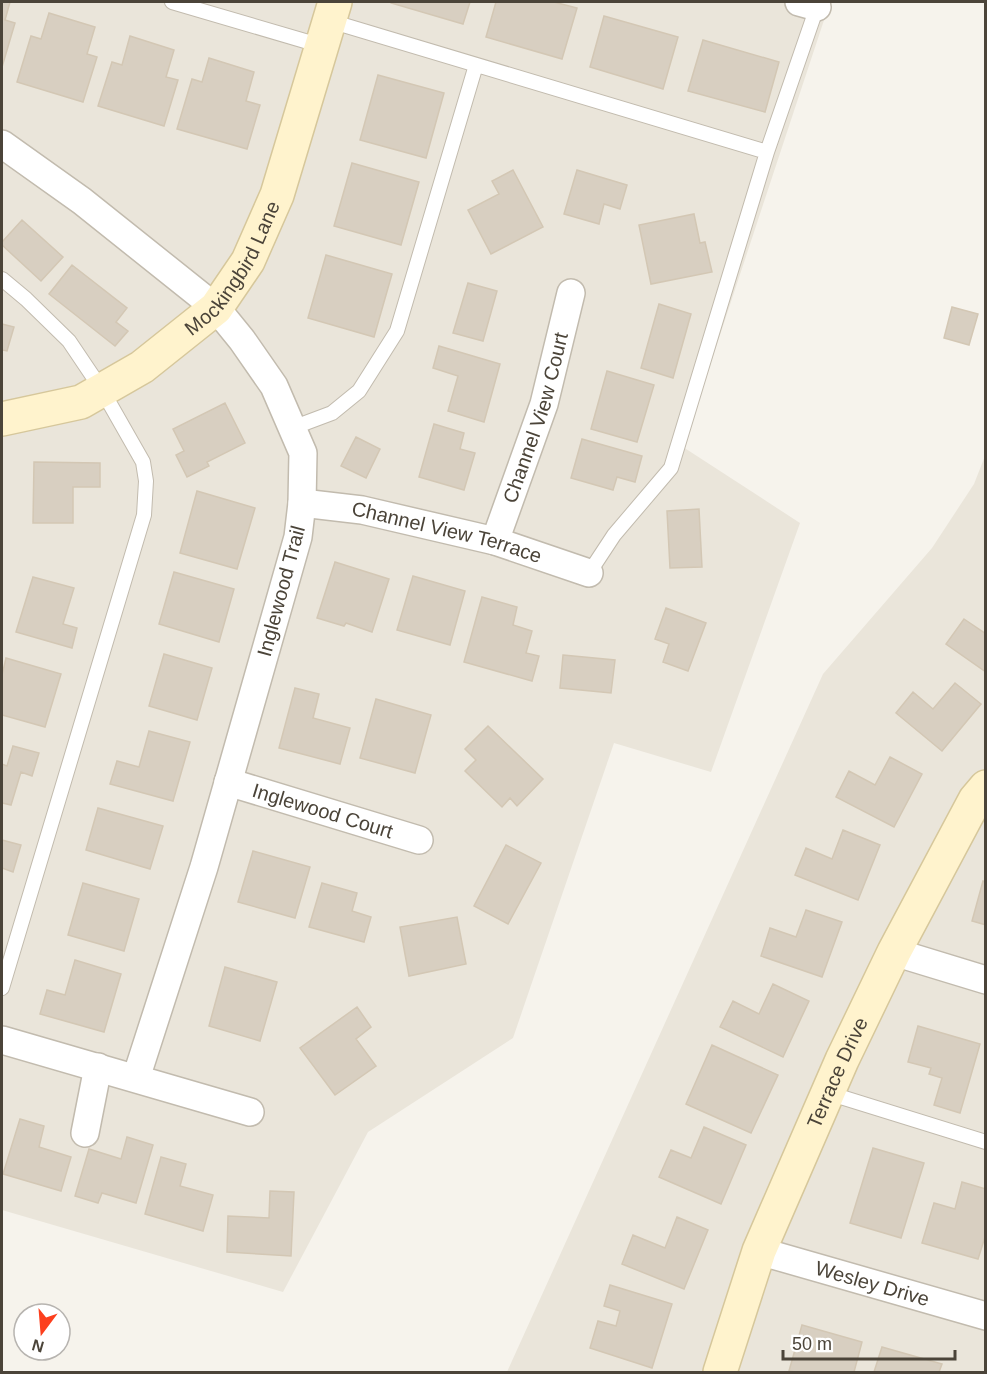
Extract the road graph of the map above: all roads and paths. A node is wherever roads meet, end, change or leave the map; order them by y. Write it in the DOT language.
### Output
graph roads {
  1 [pos="172,2"];
  2 [pos="812,3"];
  3 [pos="329,23"];
  4 [pos="476,65"];
  5 [pos="2,144"];
  6 [pos="766,152"];
  7 [pos="2,279"];
  8 [pos="571,293"];
  9 [pos="216,308"];
  10 [pos="102,390"];
  11 [pos="2,419"];
  12 [pos="292,428"];
  13 [pos="302,503"];
  14 [pos="495,541"];
  15 [pos="589,573"];
  16 [pos="228,782"];
  17 [pos="982,797"];
  18 [pos="419,840"];
  19 [pos="894,952"];
  20 [pos="986,980"];
  21 [pos="2,988"];
  22 [pos="2,1040"];
  23 [pos="98,1067"];
  24 [pos="136,1078"];
  25 [pos="828,1093"];
  26 [pos="250,1112"];
  27 [pos="85,1132"];
  28 [pos="986,1142"];
  29 [pos="759,1251"];
  30 [pos="986,1316"];
  31 [pos="720,1372"];
  1 -- 3 [label="lane"];
  2 -- 6 [label="lane"];
  3 -- 4 [label="lane"];
  3 -- 9 [label="street, Mockingbird Lane"];
  4 -- 6 [label="lane"];
  4 -- 12 [label="lane"];
  5 -- 9 [label="street, Inglewood Trail"];
  6 -- 15 [label="lane"];
  7 -- 10 [label="lane"];
  8 -- 14 [label="street, Channel View Court"];
  9 -- 10 [label="street, Mockingbird Lane"];
  9 -- 12 [label="street, Inglewood Trail"];
  10 -- 11 [label="street, Mockingbird Lane"];
  10 -- 21 [label="lane"];
  12 -- 13 [label="street, Inglewood Trail"];
  13 -- 14 [label="street, Channel View Terrace"];
  13 -- 16 [label="street, Inglewood Trail"];
  14 -- 15 [label="street, Channel View Terrace"];
  16 -- 18 [label="street, Inglewood Court"];
  16 -- 24 [label="street, Inglewood Trail"];
  17 -- 19 [label="street, Terrace Drive"];
  19 -- 20 [label="street"];
  19 -- 25 [label="street, Terrace Drive"];
  22 -- 23 [label="street"];
  23 -- 24 [label="street"];
  23 -- 27 [label="street"];
  24 -- 26 [label="street"];
  25 -- 28 [label="lane"];
  25 -- 29 [label="street, Terrace Drive"];
  29 -- 30 [label="street, Wesley Drive"];
  29 -- 31 [label="street, Terrace Drive"];
}
